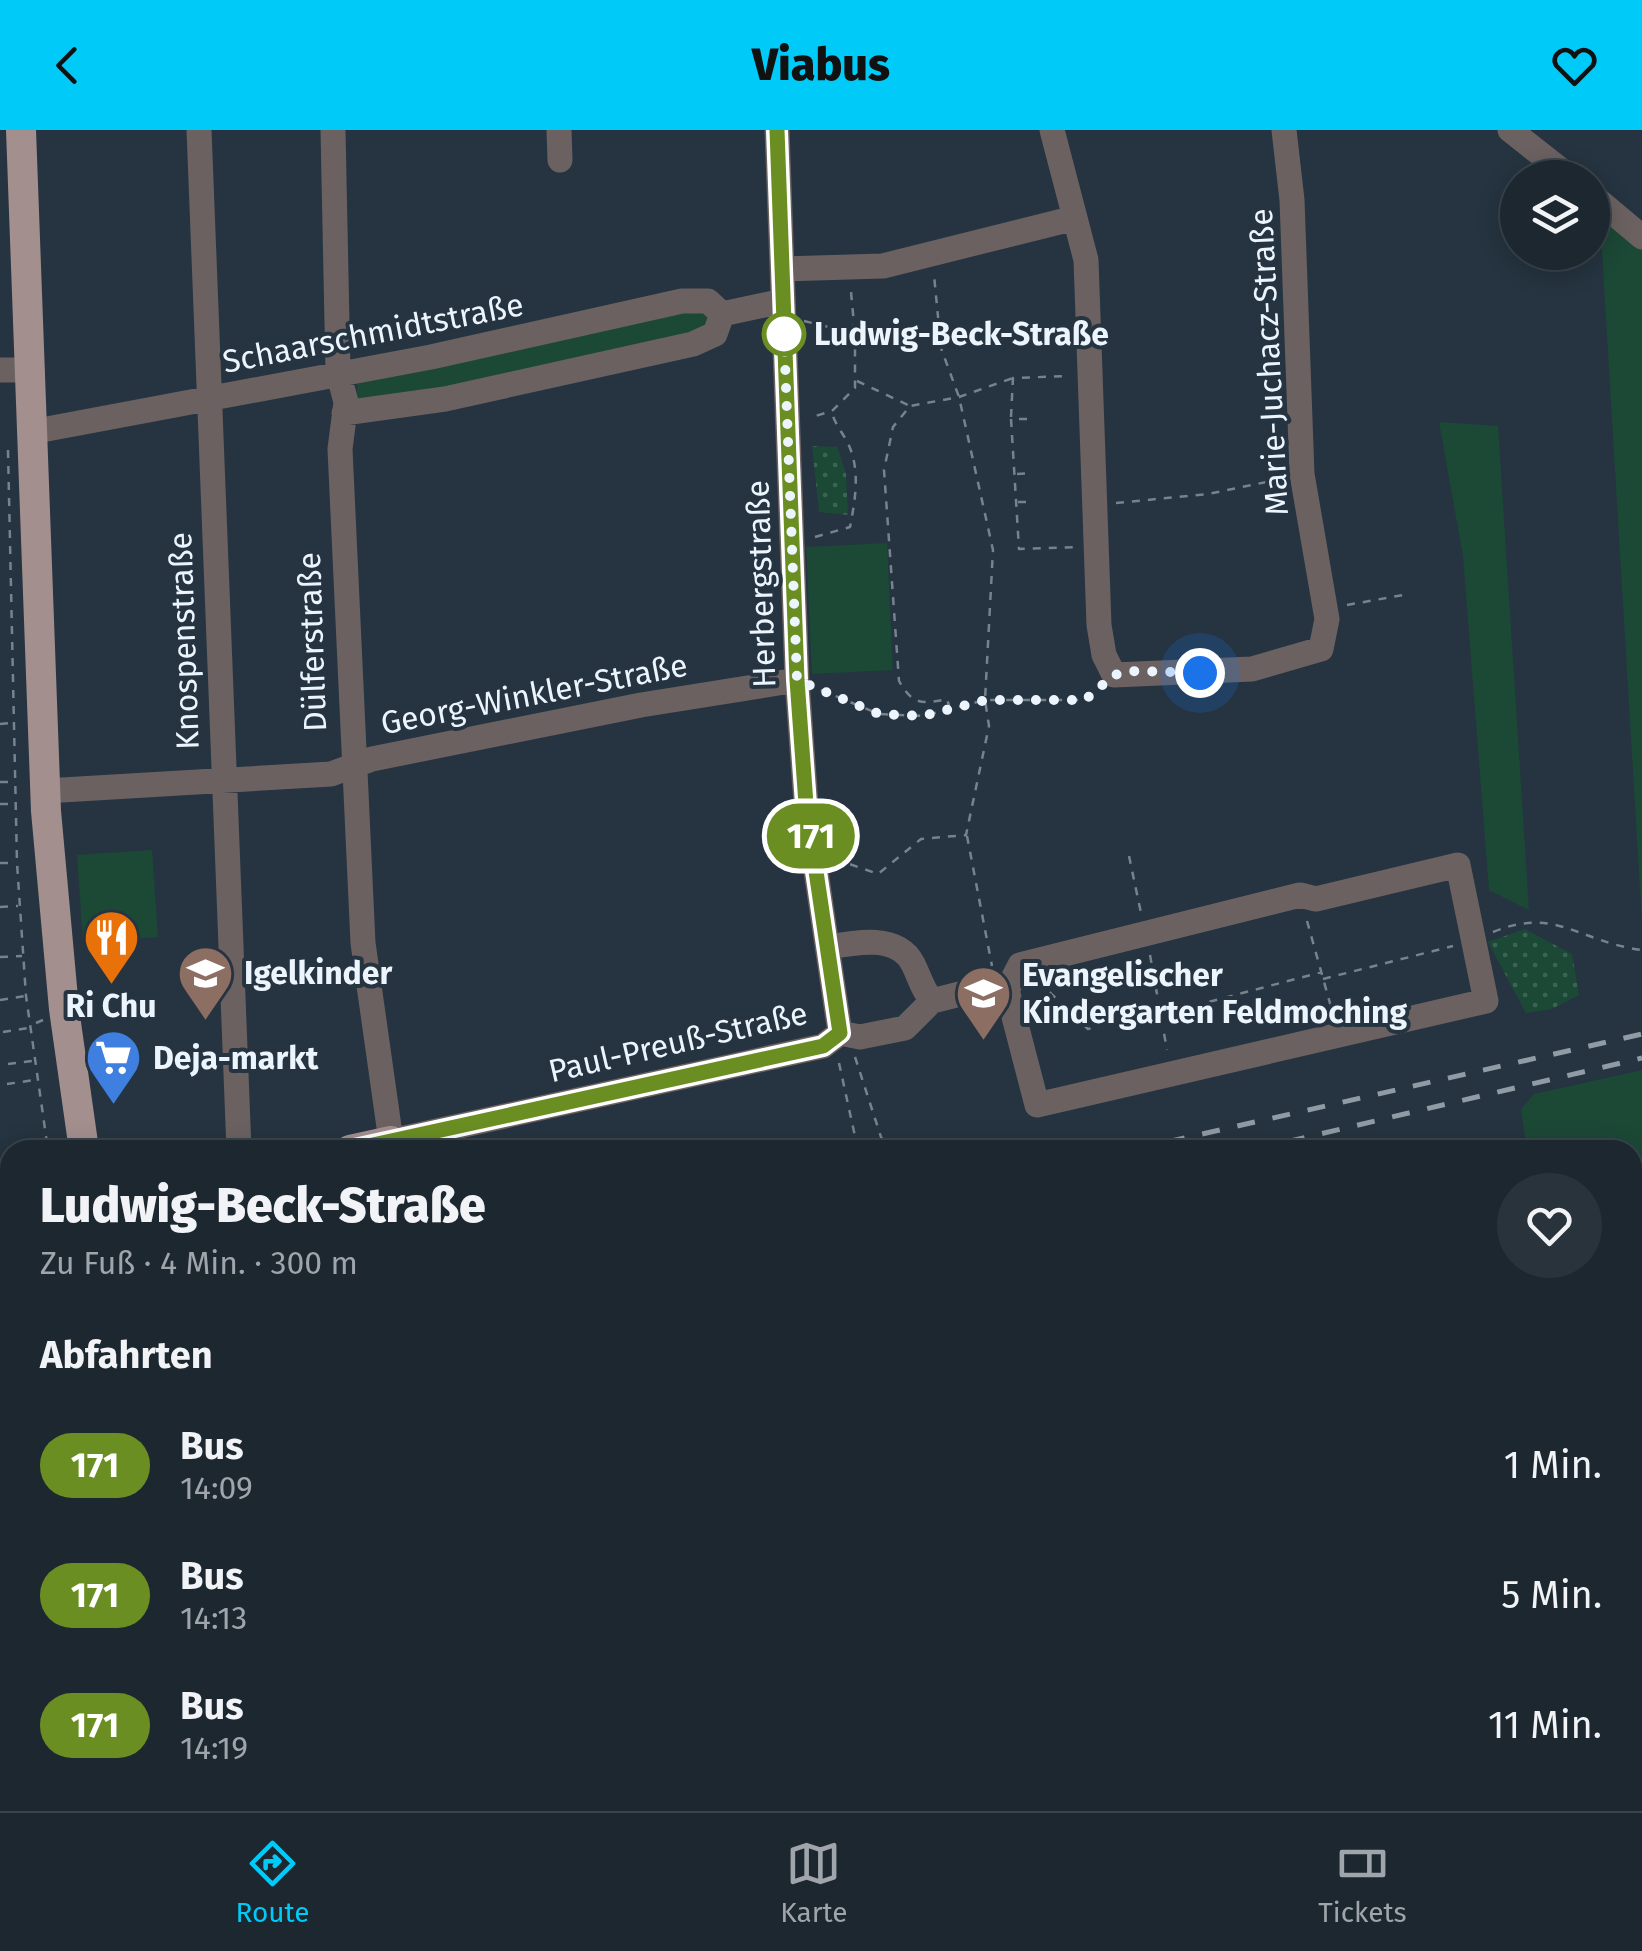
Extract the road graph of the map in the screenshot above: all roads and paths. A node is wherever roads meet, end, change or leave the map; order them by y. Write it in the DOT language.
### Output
graph roads {
  1 [pos="22,130"];
  2 [pos="199,130"];
  3 [pos="332,130"];
  4 [pos="558,130"];
  5 [pos="777,130"];
  6 [pos="1052,130"];
  7 [pos="1284,130"];
  8 [pos="1510,130"];
  9 [pos="560,160"];
  10 [pos="1548,160"];
  11 [pos="1610,210"];
  12 [pos="13,218"];
  13 [pos="1075,218"];
  14 [pos="1642,237"];
  15 [pos="932,254"];
  16 [pos="782,269"];
  17 [pos="851,292"];
  18 [pos="783,310"];
  19 [pos="722,314"];
  20 [pos="849,332"];
  21 [pos="0,370"];
  22 [pos="32,370"];
  23 [pos="338,372"];
  24 [pos="1092,375"];
  25 [pos="1012,378"];
  26 [pos="855,380"];
  27 [pos="959,397"];
  28 [pos="208,399"];
  29 [pos="910,406"];
  30 [pos="344,412"];
  31 [pos="832,412"];
  32 [pos="1011,419"];
  33 [pos="1026,419"];
  34 [pos="787,423"];
  35 [pos="31,432"];
  36 [pos="2,460"];
  37 [pos="1016,474"];
  38 [pos="1030,474"];
  39 [pos="1302,474"];
  40 [pos="1016,502"];
  41 [pos="1031,502"];
  42 [pos="1098,504"];
  43 [pos="6,515"];
  44 [pos="0,516"];
  45 [pos="791,544"];
  46 [pos="7,546"];
  47 [pos="0,547"];
  48 [pos="1098,547"];
  49 [pos="0,584"];
  50 [pos="8,584"];
  51 [pos="1403,596"];
  52 [pos="1326,608"];
  53 [pos="10,629"];
  54 [pos="0,630"];
  55 [pos="1109,665"];
  56 [pos="11,679"];
  57 [pos="0,680"];
  58 [pos="797,680"];
  59 [pos="986,700"];
  60 [pos="950,710"];
  61 [pos="12,723"];
  62 [pos="0,724"];
  63 [pos="352,768"];
  64 [pos="222,781"];
  65 [pos="0,782"];
  66 [pos="14,782"];
  67 [pos="45,790"];
  68 [pos="0,804"];
  69 [pos="14,804"];
  70 [pos="966,835"];
  71 [pos="1129,856"];
  72 [pos="814,857"];
  73 [pos="0,863"];
  74 [pos="17,863"];
  75 [pos="1300,895"];
  76 [pos="20,906"];
  77 [pos="0,907"];
  78 [pos="1146,932"];
  79 [pos="1472,940"];
  80 [pos="830,948"];
  81 [pos="1642,950"];
  82 [pos="23,956"];
  83 [pos="0,957"];
  84 [pos="1020,964"];
  85 [pos="32,969"];
  86 [pos="24,970"];
  87 [pos="1322,972"];
  88 [pos="1323,979"];
  89 [pos="999,988"];
  90 [pos="26,996"];
  91 [pos="0,1000"];
  92 [pos="932,1001"];
  93 [pos="1161,1013"];
  94 [pos="36,1020"];
  95 [pos="29,1021"];
  96 [pos="30,1028"];
  97 [pos="3,1032"];
  98 [pos="1339,1036"];
  99 [pos="841,1037"];
  100 [pos="34,1060"];
  101 [pos="8,1064"];
  102 [pos="1172,1072"];
  103 [pos="36,1080"];
  104 [pos="7,1084"];
  105 [pos="47,1140"];
  106 [pos="83,1140"];
  107 [pos="239,1140"];
  108 [pos="391,1140"];
  109 [pos="417,1140"];
  110 [pos="856,1140"];
  111 [pos="883,1140"];
  1 -- 12 [label="main road"];
  2 -- 28 [label="street, Knospenstraße"];
  3 -- 23 [label="street, Dülferstraße"];
  4 -- 9 [label="street"];
  5 -- 16 [label="street, Herbergstraße"];
  6 -- 13 [label="street"];
  7 -- 39 [label="street, Marie-Juchacz-Straße"];
  8 -- 10 [label="street"];
  11 -- 14 [label="street"];
  12 -- 22 [label="main road"];
  13 -- 15 [label="street"];
  13 -- 24 [label="street"];
  15 -- 16 [label="street"];
  15 -- 27 [label="path"];
  16 -- 18 [label="street, Herbergstraße"];
  17 -- 20 [label="path"];
  18 -- 19 [label="street, Schaarschmidtstraße"];
  18 -- 20 [label="path"];
  18 -- 34 [label="street, Herbergstraße"];
  19 -- 23 [label="street, Schaarschmidtstraße"];
  19 -- 30 [label="street"];
  20 -- 26 [label="path"];
  21 -- 22 [label="street"];
  22 -- 35 [label="main road"];
  23 -- 28 [label="street, Schaarschmidtstraße"];
  23 -- 30 [label="street, Dülferstraße"];
  24 -- 25 [label="path"];
  24 -- 42 [label="street"];
  25 -- 27 [label="path"];
  25 -- 32 [label="path"];
  26 -- 29 [label="path"];
  26 -- 31 [label="path"];
  27 -- 29 [label="path"];
  27 -- 59 [label="path"];
  28 -- 35 [label="street, Schaarschmidtstraße"];
  28 -- 64 [label="street, Knospenstraße"];
  29 -- 60 [label="path"];
  30 -- 63 [label="street, Dülferstraße"];
  31 -- 34 [label="path"];
  31 -- 45 [label="path"];
  32 -- 33 [label="path"];
  32 -- 37 [label="path"];
  34 -- 45 [label="street, Herbergstraße"];
  35 -- 36 [label="path"];
  35 -- 67 [label="main road"];
  36 -- 43 [label="path"];
  37 -- 38 [label="path"];
  37 -- 40 [label="path"];
  39 -- 42 [label="path"];
  39 -- 52 [label="street, Marie-Juchacz-Straße"];
  40 -- 41 [label="path"];
  40 -- 48 [label="path"];
  42 -- 48 [label="street"];
  43 -- 44 [label="path"];
  43 -- 46 [label="path"];
  45 -- 58 [label="street, Herbergstraße"];
  46 -- 47 [label="path"];
  46 -- 50 [label="path"];
  48 -- 55 [label="street"];
  49 -- 50 [label="path"];
  50 -- 53 [label="path"];
  51 -- 52 [label="path"];
  52 -- 55 [label="street, Marie-Juchacz-Straße"];
  53 -- 54 [label="path"];
  53 -- 56 [label="path"];
  55 -- 59 [label="path"];
  56 -- 57 [label="path"];
  56 -- 61 [label="path"];
  58 -- 60 [label="path"];
  58 -- 63 [label="street, Georg-Winkler-Straße"];
  58 -- 72 [label="street, Herbergstraße"];
  59 -- 60 [label="path"];
  59 -- 70 [label="path"];
  61 -- 62 [label="path"];
  61 -- 66 [label="path"];
  63 -- 64 [label="street, Georg-Winkler-Straße"];
  63 -- 108 [label="street, Dülferstraße"];
  64 -- 67 [label="street, Georg-Winkler-Straße"];
  64 -- 107 [label="street, Knospenstraße"];
  65 -- 66 [label="path"];
  66 -- 69 [label="path"];
  67 -- 106 [label="main road"];
  68 -- 69 [label="path"];
  69 -- 74 [label="path"];
  70 -- 72 [label="path"];
  70 -- 89 [label="path"];
  71 -- 78 [label="path"];
  72 -- 80 [label="street, Herbergstraße"];
  73 -- 74 [label="path"];
  74 -- 76 [label="path"];
  75 -- 78 [label="street"];
  75 -- 79 [label="street"];
  75 -- 87 [label="path"];
  76 -- 77 [label="path"];
  76 -- 82 [label="path"];
  78 -- 84 [label="street"];
  78 -- 93 [label="path"];
  79 -- 81 [label="path"];
  79 -- 88 [label="path"];
  79 -- 98 [label="street"];
  80 -- 92 [label="street"];
  80 -- 99 [label="street, Herbergstraße"];
  82 -- 83 [label="path"];
  82 -- 86 [label="path"];
  84 -- 89 [label="street"];
  84 -- 93 [label="path"];
  85 -- 86 [label="path"];
  86 -- 90 [label="path"];
  87 -- 88 [label="path"];
  87 -- 93 [label="path"];
  88 -- 98 [label="path"];
  89 -- 92 [label="street, Paul-Preuß-Straße"];
  89 -- 102 [label="street"];
  90 -- 91 [label="path"];
  90 -- 95 [label="path"];
  92 -- 99 [label="street, Paul-Preuß-Straße"];
  93 -- 102 [label="path"];
  94 -- 95 [label="path"];
  95 -- 96 [label="path"];
  96 -- 97 [label="path"];
  96 -- 100 [label="path"];
  98 -- 102 [label="street"];
  99 -- 109 [label="street, Paul-Preuß-Straße"];
  99 -- 110 [label="path"];
  99 -- 111 [label="path"];
  100 -- 101 [label="path"];
  100 -- 103 [label="path"];
  103 -- 104 [label="path"];
  103 -- 105 [label="path"];
}
